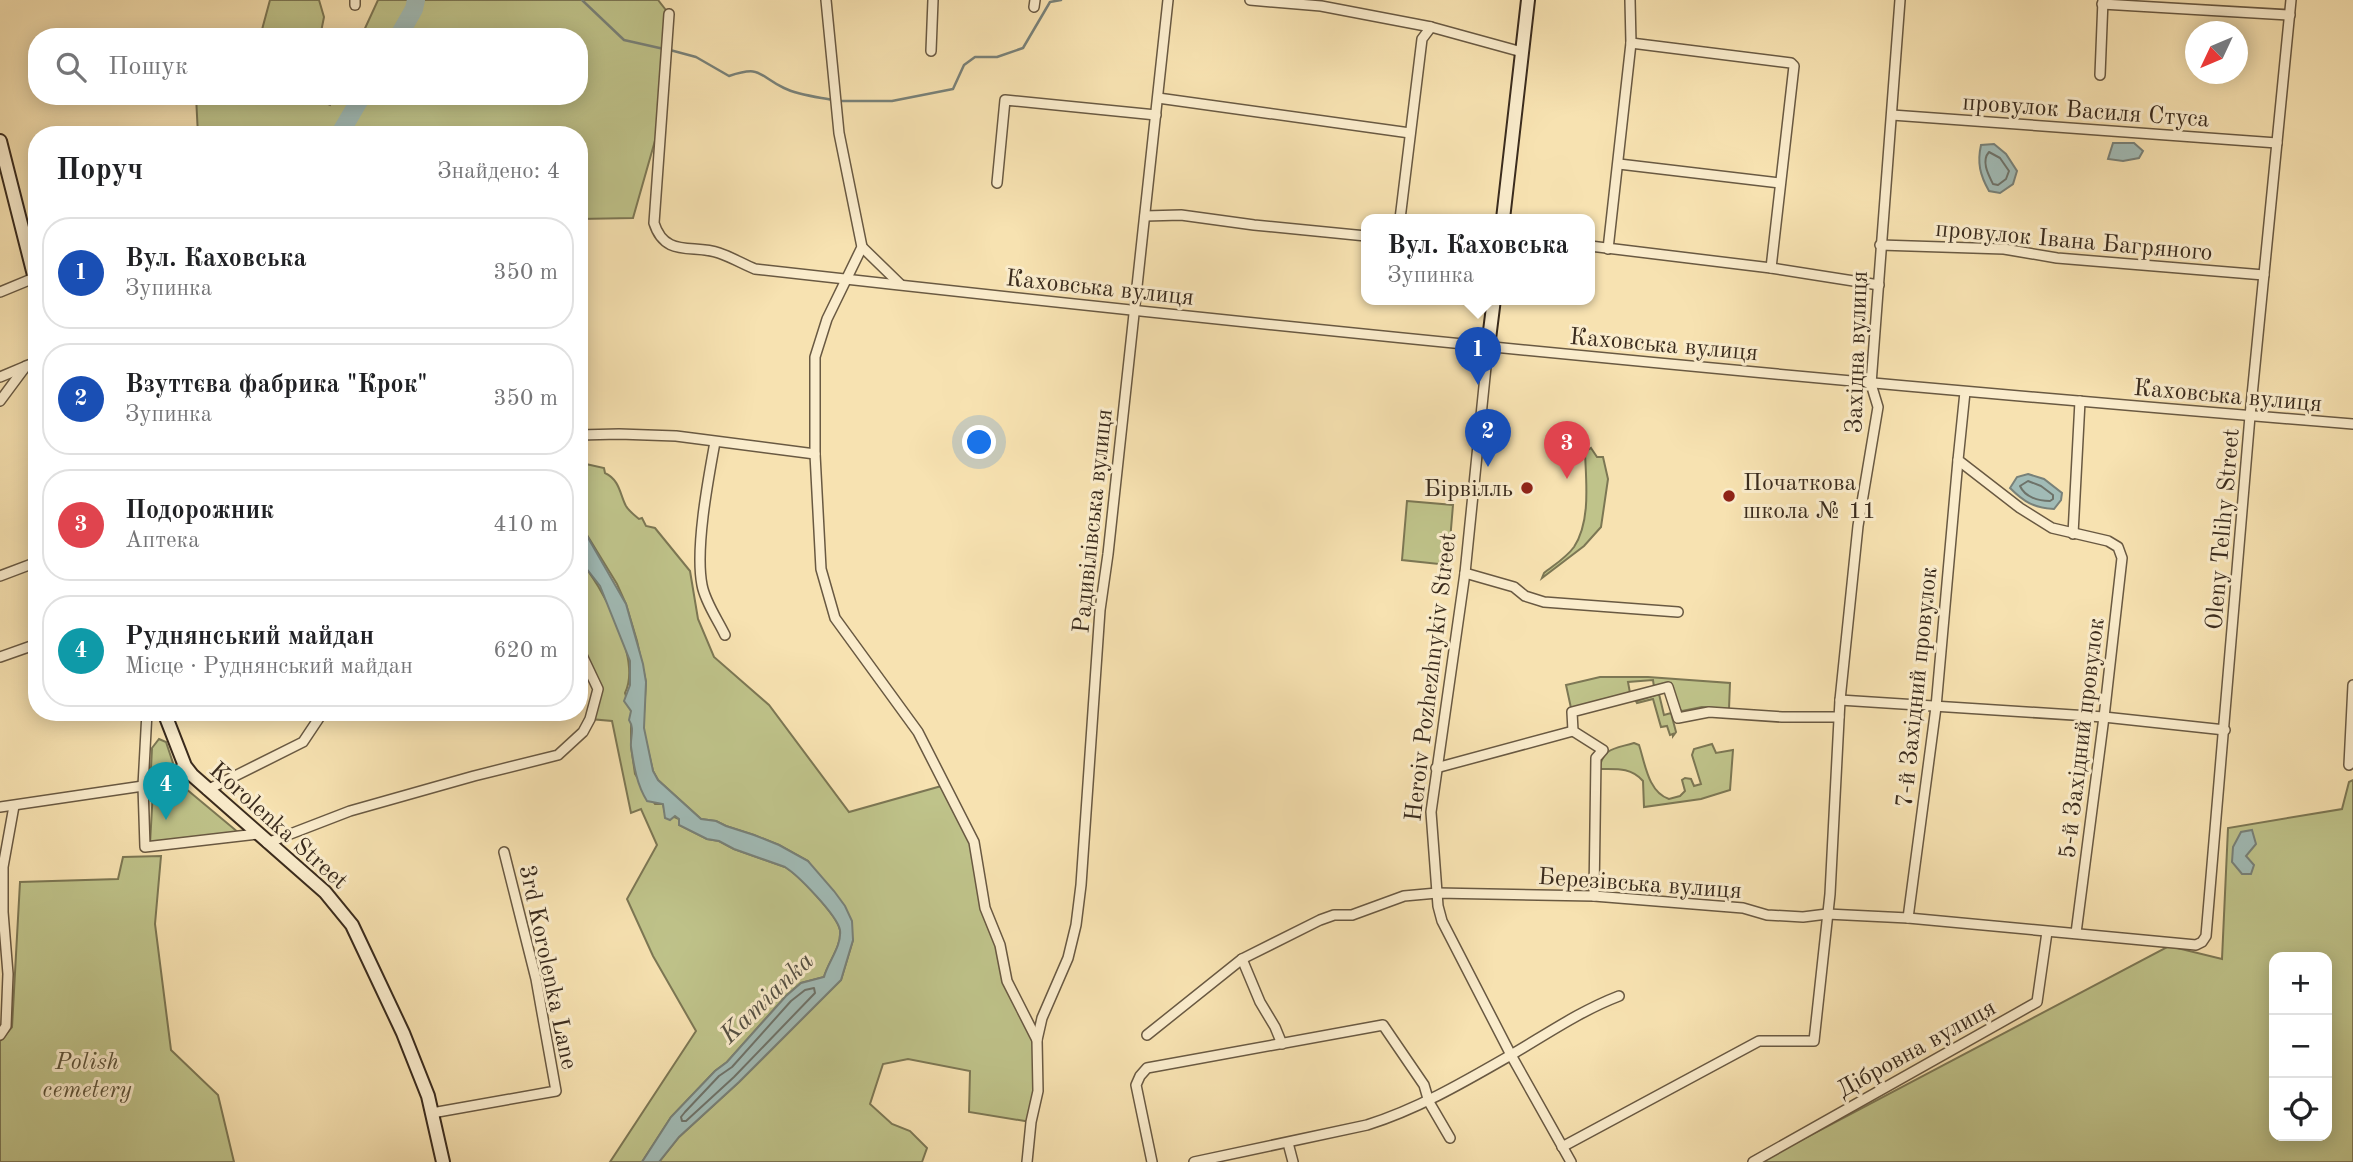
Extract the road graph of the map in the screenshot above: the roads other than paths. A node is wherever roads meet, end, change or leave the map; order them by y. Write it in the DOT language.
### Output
graph roads {
  1 [pos="826,0"];
  2 [pos="933,0"];
  3 [pos="1168,0"];
  4 [pos="1250,0"];
  5 [pos="1528,0"];
  6 [pos="1630,0"];
  7 [pos="1900,0"];
  8 [pos="2291,0"];
  9 [pos="2103,2"];
  10 [pos="669,15"];
  11 [pos="2290,15"];
  12 [pos="1431,27"];
  13 [pos="1631,43"];
  14 [pos="931,51"];
  15 [pos="1522,52"];
  16 [pos="2100,75"];
  17 [pos="1157,98"];
  18 [pos="1156,115"];
  19 [pos="1892,115"];
  20 [pos="1410,133"];
  21 [pos="0,141"];
  22 [pos="2277,143"];
  23 [pos="1619,164"];
  24 [pos="997,183"];
  25 [pos="1780,183"];
  26 [pos="1401,214"];
  27 [pos="1504,214"];
  28 [pos="1145,216"];
  29 [pos="1361,236"];
  30 [pos="1880,245"];
  31 [pos="862,247"];
  32 [pos="1595,247"];
  33 [pos="1608,248"];
  34 [pos="28,251"];
  35 [pos="1771,268"];
  36 [pos="2264,275"];
  37 [pos="847,279"];
  38 [pos="900,284"];
  39 [pos="28,285"];
  40 [pos="1879,285"];
  41 [pos="0,292"];
  42 [pos="1493,305"];
  43 [pos="1135,310"];
  44 [pos="1488,347"];
  45 [pos="26,366"];
  46 [pos="0,377"];
  47 [pos="1871,384"];
  48 [pos="1965,392"];
  49 [pos="0,401"];
  50 [pos="2080,401"];
  51 [pos="2250,416"];
  52 [pos="2353,424"];
  53 [pos="588,435"];
  54 [pos="715,442"];
  55 [pos="815,454"];
  56 [pos="1958,460"];
  57 [pos="2073,534"];
  58 [pos="28,565"];
  59 [pos="1465,573"];
  60 [pos="0,576"];
  61 [pos="1678,612"];
  62 [pos="725,635"];
  63 [pos="28,647"];
  64 [pos="0,657"];
  65 [pos="588,668"];
  66 [pos="2353,685"];
  67 [pos="1840,700"];
  68 [pos="1936,707"];
  69 [pos="1839,717"];
  70 [pos="2104,717"];
  71 [pos="147,721"];
  72 [pos="168,721"];
  73 [pos="317,721"];
  74 [pos="2225,730"];
  75 [pos="1573,732"];
  76 [pos="2349,765"];
  77 [pos="185,766"];
  78 [pos="1436,768"];
  79 [pos="143,786"];
  80 [pos="207,790"];
  81 [pos="14,806"];
  82 [pos="0,807"];
  83 [pos="257,834"];
  84 [pos="267,842"];
  85 [pos="505,852"];
  86 [pos="1437,893"];
  87 [pos="1594,896"];
  88 [pos="1828,914"];
  89 [pos="1908,918"];
  90 [pos="2047,932"];
  91 [pos="2076,933"];
  92 [pos="2206,936"];
  93 [pos="1242,959"];
  94 [pos="1619,996"];
  95 [pos="1019,1004"];
  96 [pos="1045,1012"];
  97 [pos="0,1035"];
  98 [pos="1147,1035"];
  99 [pos="1037,1040"];
  100 [pos="1282,1044"];
  101 [pos="1511,1055"];
  102 [pos="1429,1102"];
  103 [pos="432,1113"];
  104 [pos="1451,1138"];
  105 [pos="1288,1143"];
  106 [pos="1562,1147"];
  107 [pos="443,1162"];
  108 [pos="1027,1162"];
  109 [pos="1152,1162"];
  110 [pos="1194,1162"];
  111 [pos="1293,1162"];
  112 [pos="1570,1162"];
  113 [pos="1753,1162"];
  1 -- 31 [label="street"];
  2 -- 14 [label="street"];
  3 -- 17 [label="street, Радивілівська вулиця"];
  4 -- 12 [label="street"];
  5 -- 15 [label="street"];
  6 -- 13 [label="street"];
  7 -- 19 [label="street, Західна вулиця"];
  8 -- 11 [label="street, Oleny Telihy Street"];
  9 -- 11 [label="street"];
  9 -- 16 [label="street"];
  10 -- 37 [label="street, Каховська вулиця"];
  11 -- 22 [label="street, Oleny Telihy Street"];
  12 -- 15 [label="street"];
  12 -- 20 [label="street"];
  13 -- 23 [label="street"];
  13 -- 25 [label="street"];
  15 -- 27 [label="street"];
  17 -- 18 [label="street, Радивілівська вулиця"];
  17 -- 20 [label="street"];
  18 -- 24 [label="street"];
  18 -- 28 [label="street, Радивілівська вулиця"];
  19 -- 22 [label="street, провулок Василя Стуса"];
  19 -- 30 [label="street, Західна вулиця"];
  20 -- 26 [label="street"];
  21 -- 34 [label="street"];
  22 -- 36 [label="street, Oleny Telihy Street"];
  23 -- 25 [label="street"];
  23 -- 33 [label="street"];
  25 -- 35 [label="street"];
  28 -- 29 [label="street"];
  28 -- 43 [label="street, Радивілівська вулиця"];
  30 -- 36 [label="street, провулок Івана Багряного"];
  30 -- 40 [label="street, Західна вулиця"];
  31 -- 37 [label="street"];
  31 -- 38 [label="street"];
  32 -- 33 [label="street"];
  33 -- 35 [label="street"];
  35 -- 40 [label="street"];
  36 -- 51 [label="street, Oleny Telihy Street"];
  37 -- 38 [label="street, Каховська вулиця"];
  37 -- 55 [label="street"];
  38 -- 43 [label="street, Каховська вулиця"];
  39 -- 41 [label="street"];
  40 -- 47 [label="street, Західна вулиця"];
  42 -- 44 [label="street, Heroiv Pozhezhnykiv Street"];
  43 -- 44 [label="street, Каховська вулиця"];
  43 -- 96 [label="street, Радивілівська вулиця"];
  44 -- 47 [label="street, Каховська вулиця"];
  44 -- 59 [label="street, Heroiv Pozhezhnykiv Street"];
  45 -- 46 [label="street"];
  45 -- 49 [label="street"];
  47 -- 48 [label="street, Каховська вулиця"];
  47 -- 67 [label="street, Західна вулиця"];
  48 -- 50 [label="street, Каховська вулиця"];
  48 -- 56 [label="street, 7-й Західний провулок"];
  50 -- 51 [label="street, Каховська вулиця"];
  50 -- 57 [label="street"];
  51 -- 52 [label="street, Каховська вулиця"];
  51 -- 74 [label="street, Oleny Telihy Street"];
  53 -- 54 [label="street"];
  54 -- 55 [label="street"];
  54 -- 62 [label="street"];
  55 -- 95 [label="street"];
  56 -- 57 [label="street"];
  56 -- 68 [label="street, 7-й Західний провулок"];
  57 -- 70 [label="street, 5-й Західний провулок"];
  58 -- 60 [label="street"];
  59 -- 61 [label="street"];
  59 -- 78 [label="street, Heroiv Pozhezhnykiv Street"];
  63 -- 64 [label="street"];
  65 -- 84 [label="street"];
  66 -- 76 [label="street"];
  67 -- 68 [label="street"];
  67 -- 69 [label="street, Західна вулиця"];
  68 -- 70 [label="street"];
  68 -- 89 [label="street, 7-й Західний провулок"];
  69 -- 75 [label="street"];
  69 -- 88 [label="street, Західна вулиця"];
  70 -- 74 [label="street"];
  70 -- 91 [label="street, 5-й Західний провулок"];
  71 -- 79 [label="street"];
  72 -- 77 [label="street, Korolenka Street"];
  73 -- 80 [label="street"];
  74 -- 92 [label="street, Oleny Telihy Street"];
  75 -- 78 [label="street"];
  75 -- 87 [label="street"];
  77 -- 79 [label="street"];
  77 -- 80 [label="street, Korolenka Street"];
  78 -- 86 [label="street, Heroiv Pozhezhnykiv Street"];
  79 -- 81 [label="street"];
  79 -- 83 [label="street"];
  80 -- 83 [label="street, Korolenka Street"];
  81 -- 82 [label="street"];
  81 -- 97 [label="street"];
  83 -- 84 [label="street, Korolenka Street"];
  84 -- 103 [label="street, Korolenka Street"];
  85 -- 103 [label="street, 3rd Korolenka Lane"];
  86 -- 87 [label="street, Березівська вулиця"];
  86 -- 93 [label="street, Березівська вулиця"];
  86 -- 101 [label="street, Heroiv Pozhezhnykiv Street"];
  87 -- 88 [label="street, Березівська вулиця"];
  88 -- 89 [label="street, Березівська вулиця"];
  88 -- 106 [label="street, Західна вулиця"];
  89 -- 90 [label="street, Березівська вулиця"];
  90 -- 91 [label="street, Березівська вулиця"];
  90 -- 113 [label="street, Дібровна вулиця"];
  91 -- 92 [label="street, Березівська вулиця"];
  93 -- 98 [label="street, Березівська вулиця"];
  93 -- 100 [label="street"];
  94 -- 101 [label="street"];
  95 -- 96 [label="street"];
  95 -- 99 [label="street"];
  96 -- 99 [label="street, Радивілівська вулиця"];
  99 -- 108 [label="street"];
  100 -- 102 [label="street"];
  100 -- 109 [label="street"];
  101 -- 102 [label="street"];
  101 -- 106 [label="street, Heroiv Pozhezhnykiv Street"];
  102 -- 104 [label="street"];
  102 -- 105 [label="street"];
  103 -- 107 [label="street, Korolenka Street"];
  105 -- 110 [label="street"];
  105 -- 111 [label="street"];
  106 -- 112 [label="street, Heroiv Pozhezhnykiv Street"];
}
